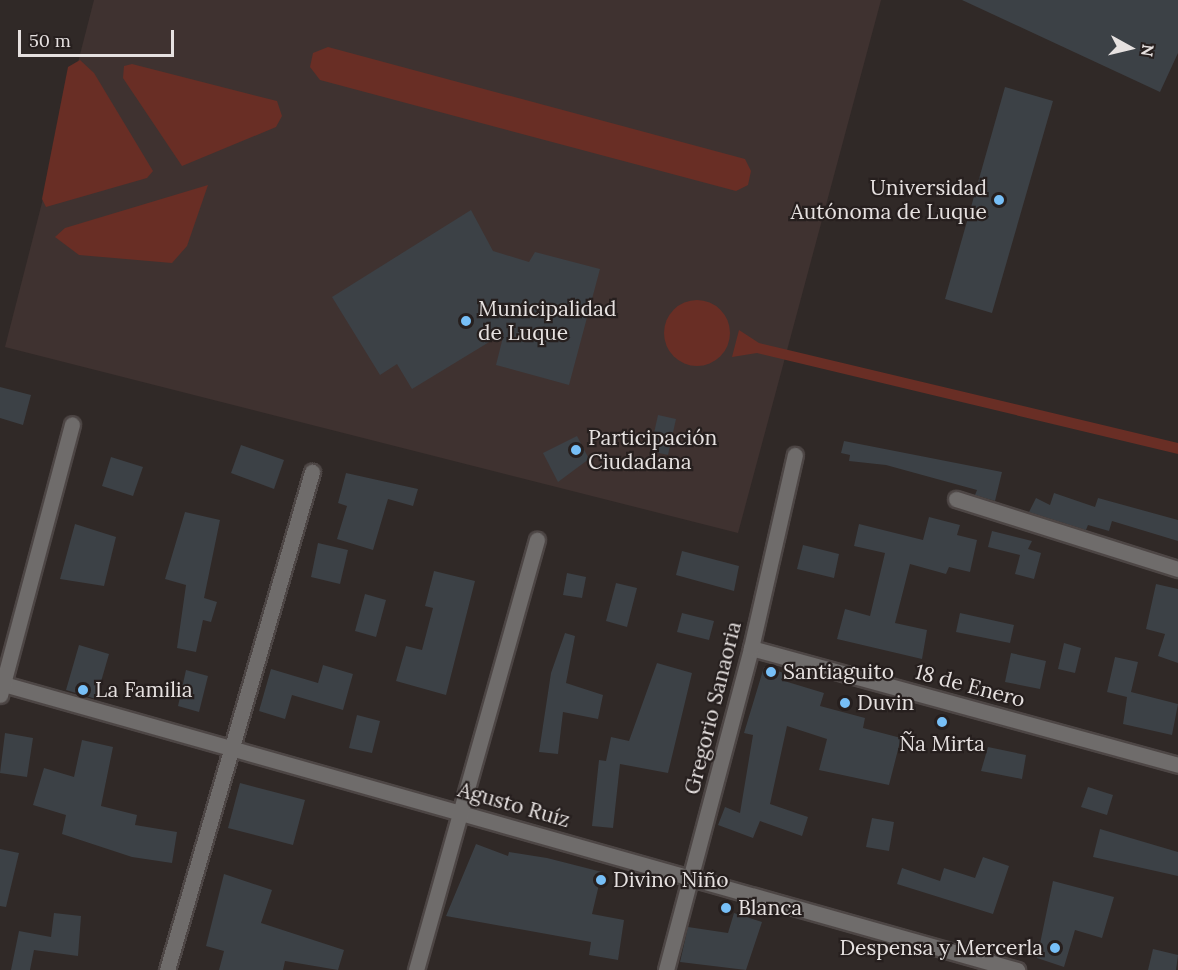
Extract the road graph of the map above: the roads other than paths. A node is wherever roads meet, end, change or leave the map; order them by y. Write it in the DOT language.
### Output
graph roads {
  1 [pos="72,424"];
  2 [pos="795,455"];
  3 [pos="312,472"];
  4 [pos="956,499"];
  5 [pos="537,540"];
  6 [pos="1178,570"];
  7 [pos="751,648"];
  8 [pos="1,687"];
  9 [pos="231,748"];
  10 [pos="1178,765"];
  11 [pos="460,811"];
  12 [pos="692,878"];
  13 [pos="167,970"];
  14 [pos="416,970"];
  15 [pos="666,970"];
  16 [pos="1017,970"];
  1 -- 8 [label="street"];
  2 -- 7 [label="street, Gregorio Sanaoria"];
  3 -- 9 [label="street"];
  4 -- 6 [label="street"];
  5 -- 11 [label="street"];
  7 -- 10 [label="street, 18 de Enero"];
  7 -- 12 [label="street, Gregorio Sanaoria"];
  8 -- 9 [label="street, Agusto Ruíz"];
  9 -- 11 [label="street, Agusto Ruíz"];
  9 -- 13 [label="street"];
  11 -- 12 [label="street, Agusto Ruíz"];
  11 -- 14 [label="street"];
  12 -- 15 [label="street, Gregorio Sanaoria"];
  12 -- 16 [label="street, Agusto Ruíz"];
}
